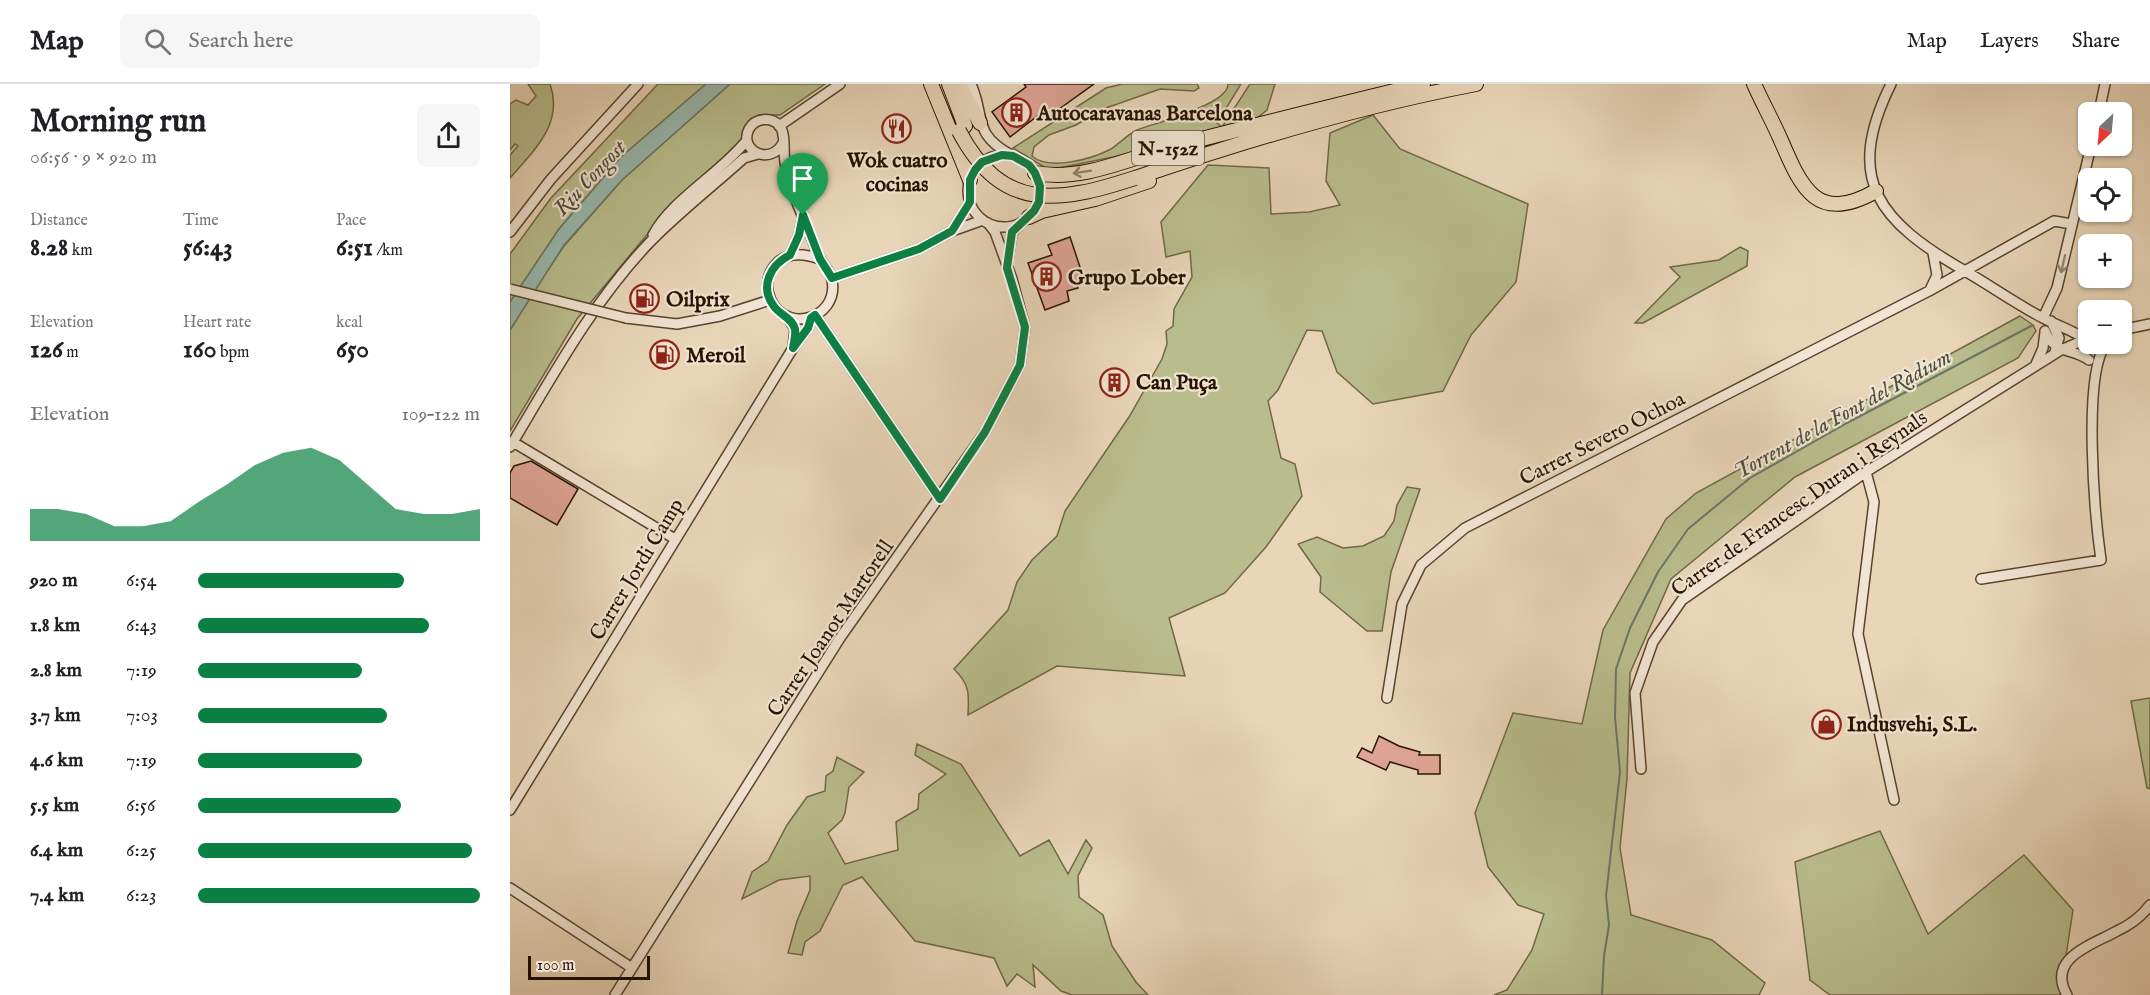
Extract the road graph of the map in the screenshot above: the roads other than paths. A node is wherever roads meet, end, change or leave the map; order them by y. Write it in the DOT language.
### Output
graph roads {
  1 [pos="627,84"];
  2 [pos="638,84"];
  3 [pos="840,84"];
  4 [pos="931,84"];
  5 [pos="939,84"];
  6 [pos="949,84"];
  7 [pos="959,84"];
  8 [pos="971,84"];
  9 [pos="1423,84"];
  10 [pos="1476,84"];
  11 [pos="1754,84"];
  12 [pos="1761,84"];
  13 [pos="1891,84"];
  14 [pos="2105,84"];
  15 [pos="626,96"];
  16 [pos="2100,102"];
  17 [pos="1764,103"];
  18 [pos="1301,115"];
  19 [pos="779,126"];
  20 [pos="968,127"];
  21 [pos="747,140"];
  22 [pos="783,143"];
  23 [pos="1237,146"];
  24 [pos="758,154"];
  25 [pos="770,155"];
  26 [pos="1013,156"];
  27 [pos="2089,156"];
  28 [pos="785,165"];
  29 [pos="1035,173"];
  30 [pos="1135,173"];
  31 [pos="970,180"];
  32 [pos="1876,191"];
  33 [pos="970,202"];
  34 [pos="803,215"];
  35 [pos="1025,220"];
  36 [pos="985,222"];
  37 [pos="2072,224"];
  38 [pos="952,231"];
  39 [pos="510,232"];
  40 [pos="649,243"];
  41 [pos="1933,253"];
  42 [pos="790,255"];
  43 [pos="820,259"];
  44 [pos="1007,268"];
  45 [pos="1965,271"];
  46 [pos="832,278"];
  47 [pos="510,290"];
  48 [pos="1929,291"];
  49 [pos="770,300"];
  50 [pos="813,316"];
  51 [pos="788,318"];
  52 [pos="2047,320"];
  53 [pos="2150,324"];
  54 [pos="2132,328"];
  55 [pos="2045,331"];
  56 [pos="2078,335"];
  57 [pos="2078,343"];
  58 [pos="793,348"];
  59 [pos="2058,350"];
  60 [pos="2092,354"];
  61 [pos="2098,354"];
  62 [pos="2094,359"];
  63 [pos="2035,366"];
  64 [pos="512,444"];
  65 [pos="1866,472"];
  66 [pos="940,499"];
  67 [pos="675,539"];
  68 [pos="1981,579"];
  69 [pos="1387,698"];
  70 [pos="1641,769"];
  71 [pos="1894,800"];
  72 [pos="510,810"];
  73 [pos="510,888"];
  74 [pos="2150,905"];
  75 [pos="632,968"];
  76 [pos="615,995"];
  77 [pos="2067,995"];
  1 -- 15 [label="street"];
  2 -- 15 [label="street"];
  3 -- 19 [label="street"];
  4 -- 31 [label="highway"];
  5 -- 20 [label="highway"];
  6 -- 20 [label="highway"];
  7 -- 20 [label="highway"];
  8 -- 20 [label="street"];
  9 -- 18 [label="highway, N-152z"];
  10 -- 23 [label="highway, N-152z"];
  11 -- 17 [label="highway"];
  12 -- 17 [label="highway"];
  13 -- 32 [label="street"];
  14 -- 16 [label="street"];
  15 -- 39 [label="street"];
  17 -- 32 [label="highway"];
  18 -- 29 [label="highway, N-152z, one-way"];
  18 -- 30 [label="highway"];
  19 -- 21 [label="street"];
  19 -- 22 [label="street"];
  20 -- 26 [label="street"];
  20 -- 30 [label="highway, bridge"];
  21 -- 24 [label="street"];
  21 -- 40 [label="street"];
  22 -- 25 [label="street"];
  22 -- 28 [label="street"];
  23 -- 30 [label="highway"];
  23 -- 35 [label="highway, N-152z"];
  24 -- 25 [label="street"];
  24 -- 40 [label="street"];
  25 -- 28 [label="street"];
  26 -- 29 [label="street"];
  26 -- 31 [label="street"];
  27 -- 37 [label="street"];
  28 -- 34 [label="street"];
  29 -- 35 [label="street"];
  31 -- 33 [label="street"];
  32 -- 41 [label="street"];
  33 -- 36 [label="street"];
  33 -- 38 [label="street, N-152z"];
  34 -- 42 [label="street"];
  34 -- 43 [label="street"];
  35 -- 36 [label="street, N-152z"];
  35 -- 44 [label="street"];
  36 -- 38 [label="street, N-152z"];
  36 -- 44 [label="street, Carrer Joanot Martorell"];
  37 -- 45 [label="street, Carrer Severo Ochoa"];
  37 -- 52 [label="street, one-way"];
  38 -- 46 [label="street, N-152z"];
  40 -- 64 [label="street"];
  41 -- 45 [label="street"];
  41 -- 48 [label="street"];
  42 -- 43 [label="street"];
  42 -- 49 [label="street"];
  43 -- 46 [label="street"];
  44 -- 66 [label="street, Carrer Joanot Martorell"];
  45 -- 48 [label="street, Carrer Severo Ochoa"];
  45 -- 52 [label="street"];
  46 -- 50 [label="street"];
  47 -- 49 [label="street, bridge"];
  48 -- 69 [label="street, Carrer Severo Ochoa"];
  49 -- 51 [label="street"];
  50 -- 51 [label="street"];
  50 -- 58 [label="street, Carrer Jordi Camp"];
  50 -- 66 [label="street"];
  51 -- 58 [label="street"];
  52 -- 55 [label="street"];
  52 -- 56 [label="street"];
  52 -- 59 [label="street"];
  53 -- 54 [label="street"];
  55 -- 59 [label="street"];
  55 -- 63 [label="street"];
  57 -- 59 [label="street, Carrer de Francesc Duran i Reynals"];
  58 -- 67 [label="street, Carrer Jordi Camp"];
  59 -- 62 [label="street"];
  59 -- 63 [label="street, Carrer de Francesc Duran i Reynals"];
  60 -- 62 [label="street"];
  61 -- 62 [label="street"];
  62 -- 68 [label="street"];
  63 -- 65 [label="street, Carrer de Francesc Duran i Reynals"];
  64 -- 67 [label="street"];
  65 -- 70 [label="street, Carrer de Francesc Duran i Reynals"];
  65 -- 71 [label="street"];
  66 -- 75 [label="street, Carrer Joanot Martorell"];
  67 -- 72 [label="street, Carrer Jordi Camp"];
  73 -- 75 [label="street"];
  74 -- 77 [label="street"];
  75 -- 76 [label="street, Carrer Joanot Martorell"];
}
